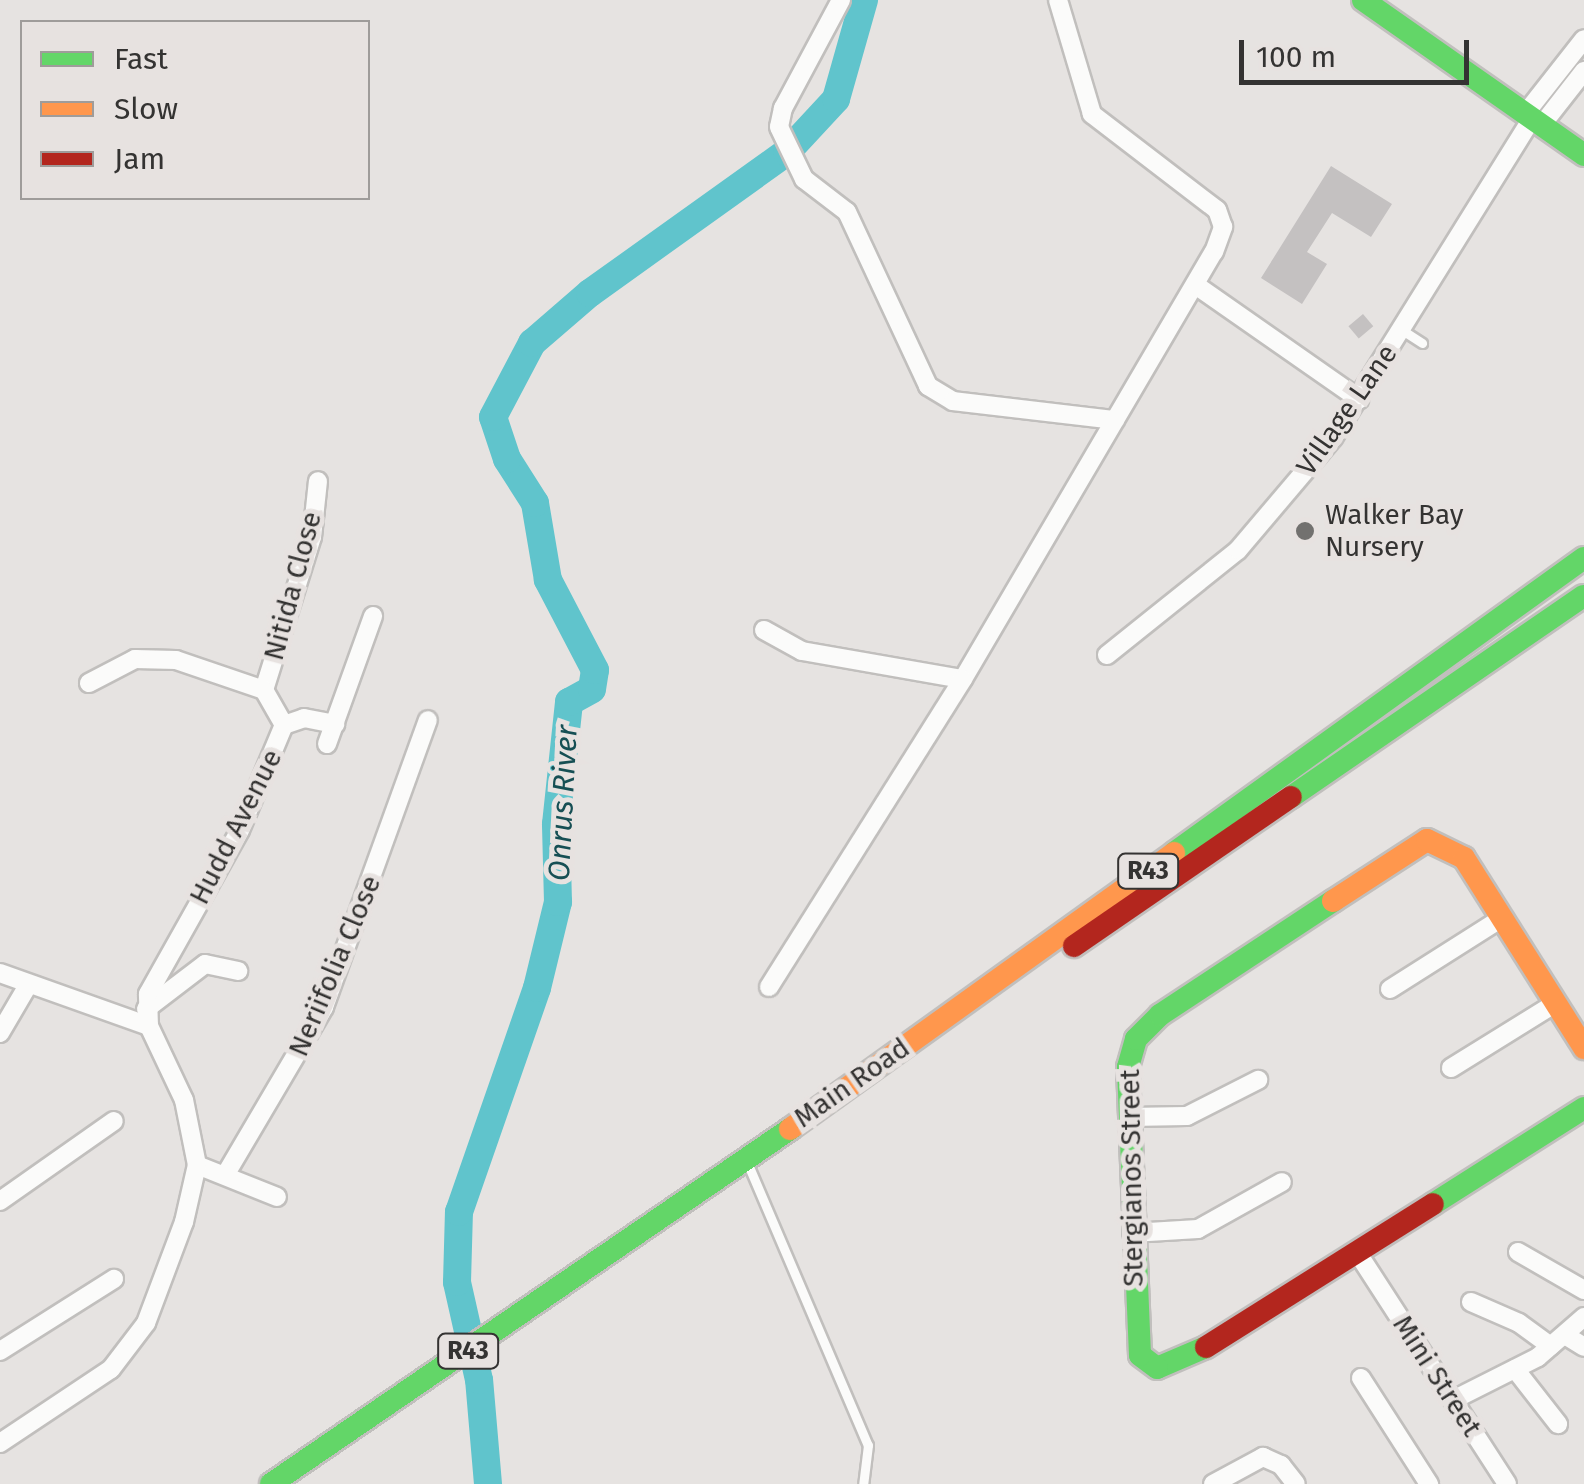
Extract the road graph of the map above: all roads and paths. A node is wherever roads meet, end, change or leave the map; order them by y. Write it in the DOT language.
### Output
graph roads {
  1 [pos="841,0"];
  2 [pos="1058,0"];
  3 [pos="1363,0"];
  4 [pos="1581,51"];
  5 [pos="1584,72"];
  6 [pos="1533,119"];
  7 [pos="1584,156"];
  8 [pos="1197,286"];
  9 [pos="1402,330"];
  10 [pos="1422,343"];
  11 [pos="1360,400"];
  12 [pos="1115,420"];
  13 [pos="318,481"];
  14 [pos="1584,558"];
  15 [pos="1584,596"];
  16 [pos="373,616"];
  17 [pos="764,630"];
  18 [pos="1107,655"];
  19 [pos="962,679"];
  20 [pos="89,683"];
  21 [pos="264,690"];
  22 [pos="428,720"];
  23 [pos="334,724"];
  24 [pos="284,725"];
  25 [pos="327,744"];
  26 [pos="1502,918"];
  27 [pos="238,971"];
  28 [pos="0,973"];
  29 [pos="27,987"];
  30 [pos="769,987"];
  31 [pos="1390,988"];
  32 [pos="1556,1003"];
  33 [pos="147,1018"];
  34 [pos="0,1033"];
  35 [pos="1584,1048"];
  36 [pos="1451,1068"];
  37 [pos="1258,1080"];
  38 [pos="1584,1108"];
  39 [pos="1129,1117"];
  40 [pos="114,1121"];
  41 [pos="771,1143"];
  42 [pos="746,1160"];
  43 [pos="197,1165"];
  44 [pos="227,1172"];
  45 [pos="1282,1182"];
  46 [pos="277,1197"];
  47 [pos="0,1201"];
  48 [pos="1132,1232"];
  49 [pos="1518,1252"];
  50 [pos="1363,1260"];
  51 [pos="114,1279"];
  52 [pos="1584,1290"];
  53 [pos="1471,1302"];
  54 [pos="1584,1317"];
  55 [pos="1558,1341"];
  56 [pos="1584,1347"];
  57 [pos="0,1350"];
  58 [pos="1515,1369"];
  59 [pos="1361,1378"];
  60 [pos="1453,1400"];
  61 [pos="1558,1424"];
  62 [pos="0,1444"];
  63 [pos="1497,1481"];
  64 [pos="271,1484"];
  65 [pos="863,1484"];
  66 [pos="1213,1484"];
  67 [pos="1296,1484"];
  68 [pos="1429,1484"];
  1 -- 12 [label="street"];
  2 -- 8 [label="street"];
  3 -- 6 [label="main road"];
  4 -- 6 [label="street"];
  5 -- 6 [label="street"];
  6 -- 7 [label="main road"];
  6 -- 9 [label="street, Village Lane"];
  8 -- 11 [label="street"];
  8 -- 12 [label="street"];
  9 -- 10 [label="lane"];
  9 -- 11 [label="street, Village Lane"];
  11 -- 18 [label="street, Village Lane"];
  12 -- 19 [label="street"];
  13 -- 21 [label="street, Nitida Close"];
  14 -- 41 [label="main road, Main Road / R43"];
  15 -- 41 [label="main road, Main Road / R43"];
  16 -- 23 [label="street"];
  17 -- 19 [label="street"];
  19 -- 30 [label="street"];
  20 -- 21 [label="street"];
  21 -- 24 [label="street, Hudd Avenue"];
  22 -- 44 [label="street, Neriifolia Close"];
  23 -- 24 [label="street"];
  23 -- 25 [label="street"];
  24 -- 33 [label="street, Hudd Avenue"];
  26 -- 31 [label="street"];
  26 -- 32 [label="main road, Stergianos Street"];
  26 -- 39 [label="main road, Stergianos Street"];
  27 -- 33 [label="street"];
  28 -- 29 [label="street"];
  29 -- 33 [label="street"];
  29 -- 34 [label="street"];
  32 -- 35 [label="main road, Stergianos Street"];
  32 -- 36 [label="street"];
  33 -- 43 [label="street"];
  37 -- 39 [label="street"];
  38 -- 50 [label="main road, Stergianos Street"];
  39 -- 48 [label="main road, Stergianos Street"];
  40 -- 47 [label="street"];
  41 -- 42 [label="main road, R43"];
  42 -- 64 [label="main road, R43"];
  42 -- 65 [label="lane"];
  43 -- 44 [label="street"];
  43 -- 62 [label="street"];
  44 -- 46 [label="street"];
  45 -- 48 [label="street"];
  48 -- 50 [label="main road, Stergianos Street"];
  49 -- 52 [label="street"];
  50 -- 60 [label="street, Mini Street"];
  51 -- 57 [label="street"];
  53 -- 55 [label="street"];
  54 -- 55 [label="street"];
  55 -- 56 [label="street"];
  55 -- 58 [label="street"];
  58 -- 60 [label="street"];
  58 -- 61 [label="street"];
  59 -- 68 [label="street"];
  60 -- 63 [label="street, Mini Street"];
  66 -- 67 [label="street"];
}
